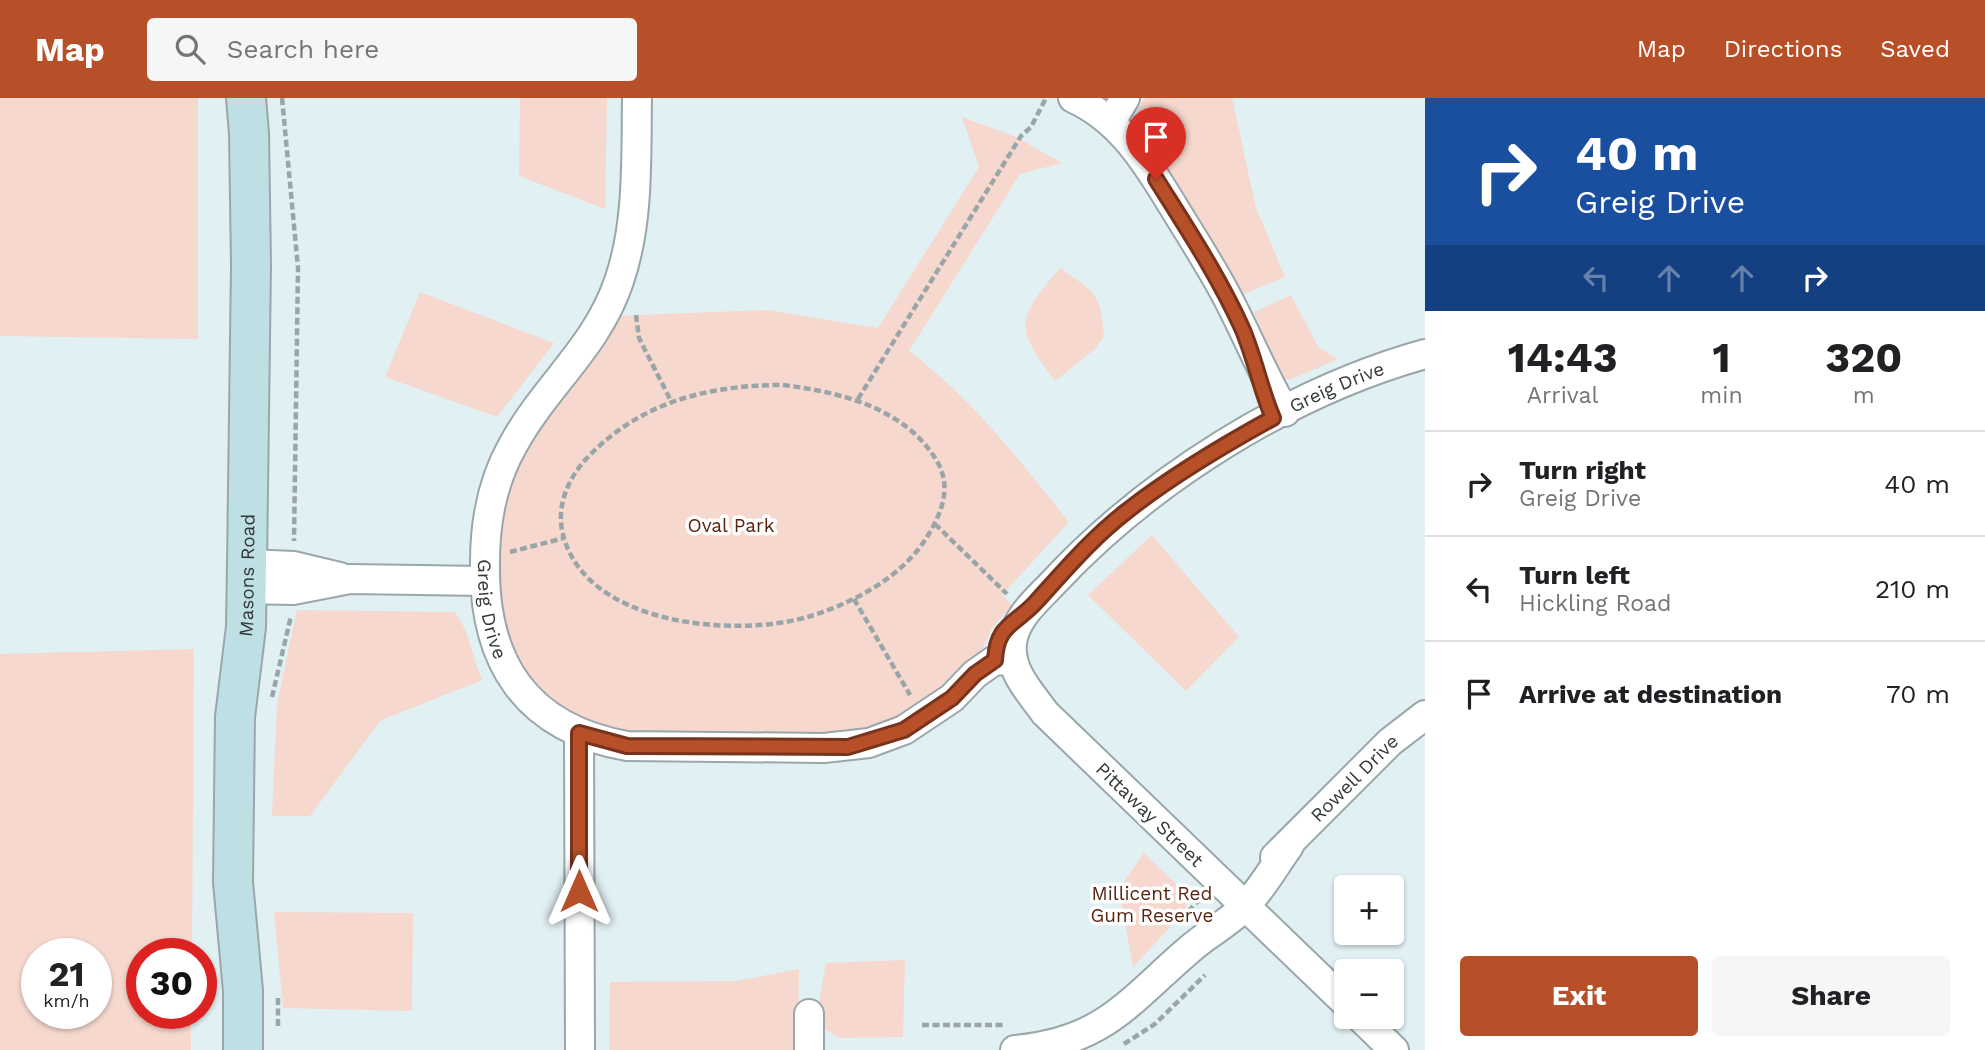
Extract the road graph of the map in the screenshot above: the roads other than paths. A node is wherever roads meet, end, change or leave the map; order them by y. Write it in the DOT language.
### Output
graph roads {
  1 [pos="246,98"];
  2 [pos="638,98"];
  3 [pos="1073,98"];
  4 [pos="1125,98"];
  5 [pos="1105,111"];
  6 [pos="1425,354"];
  7 [pos="1279,415"];
  8 [pos="247,577"];
  9 [pos="485,581"];
  10 [pos="1003,666"];
  11 [pos="1425,715"];
  12 [pos="579,733"];
  13 [pos="1238,899"];
  14 [pos="1334,991"];
  15 [pos="809,1014"];
  16 [pos="1372,1029"];
  17 [pos="243,1050"];
  18 [pos="580,1050"];
  19 [pos="809,1050"];
  20 [pos="1015,1050"];
  21 [pos="1394,1050"];
  1 -- 8 [label="street, Masons Road"];
  2 -- 9 [label="street, Greig Drive"];
  3 -- 5 [label="street"];
  4 -- 5 [label="street"];
  5 -- 7 [label="street"];
  6 -- 7 [label="street, Greig Drive"];
  7 -- 10 [label="street, Greig Drive"];
  8 -- 9 [label="street"];
  8 -- 17 [label="street, Masons Road"];
  9 -- 12 [label="street, Greig Drive"];
  10 -- 12 [label="street, Greig Drive"];
  10 -- 13 [label="street, Pittaway Street"];
  11 -- 13 [label="street, Rowell Drive"];
  12 -- 18 [label="street"];
  13 -- 14 [label="street, Pittaway Street"];
  13 -- 20 [label="street, Rowell Drive"];
  15 -- 19 [label="street"];
  16 -- 21 [label="street"];
}
